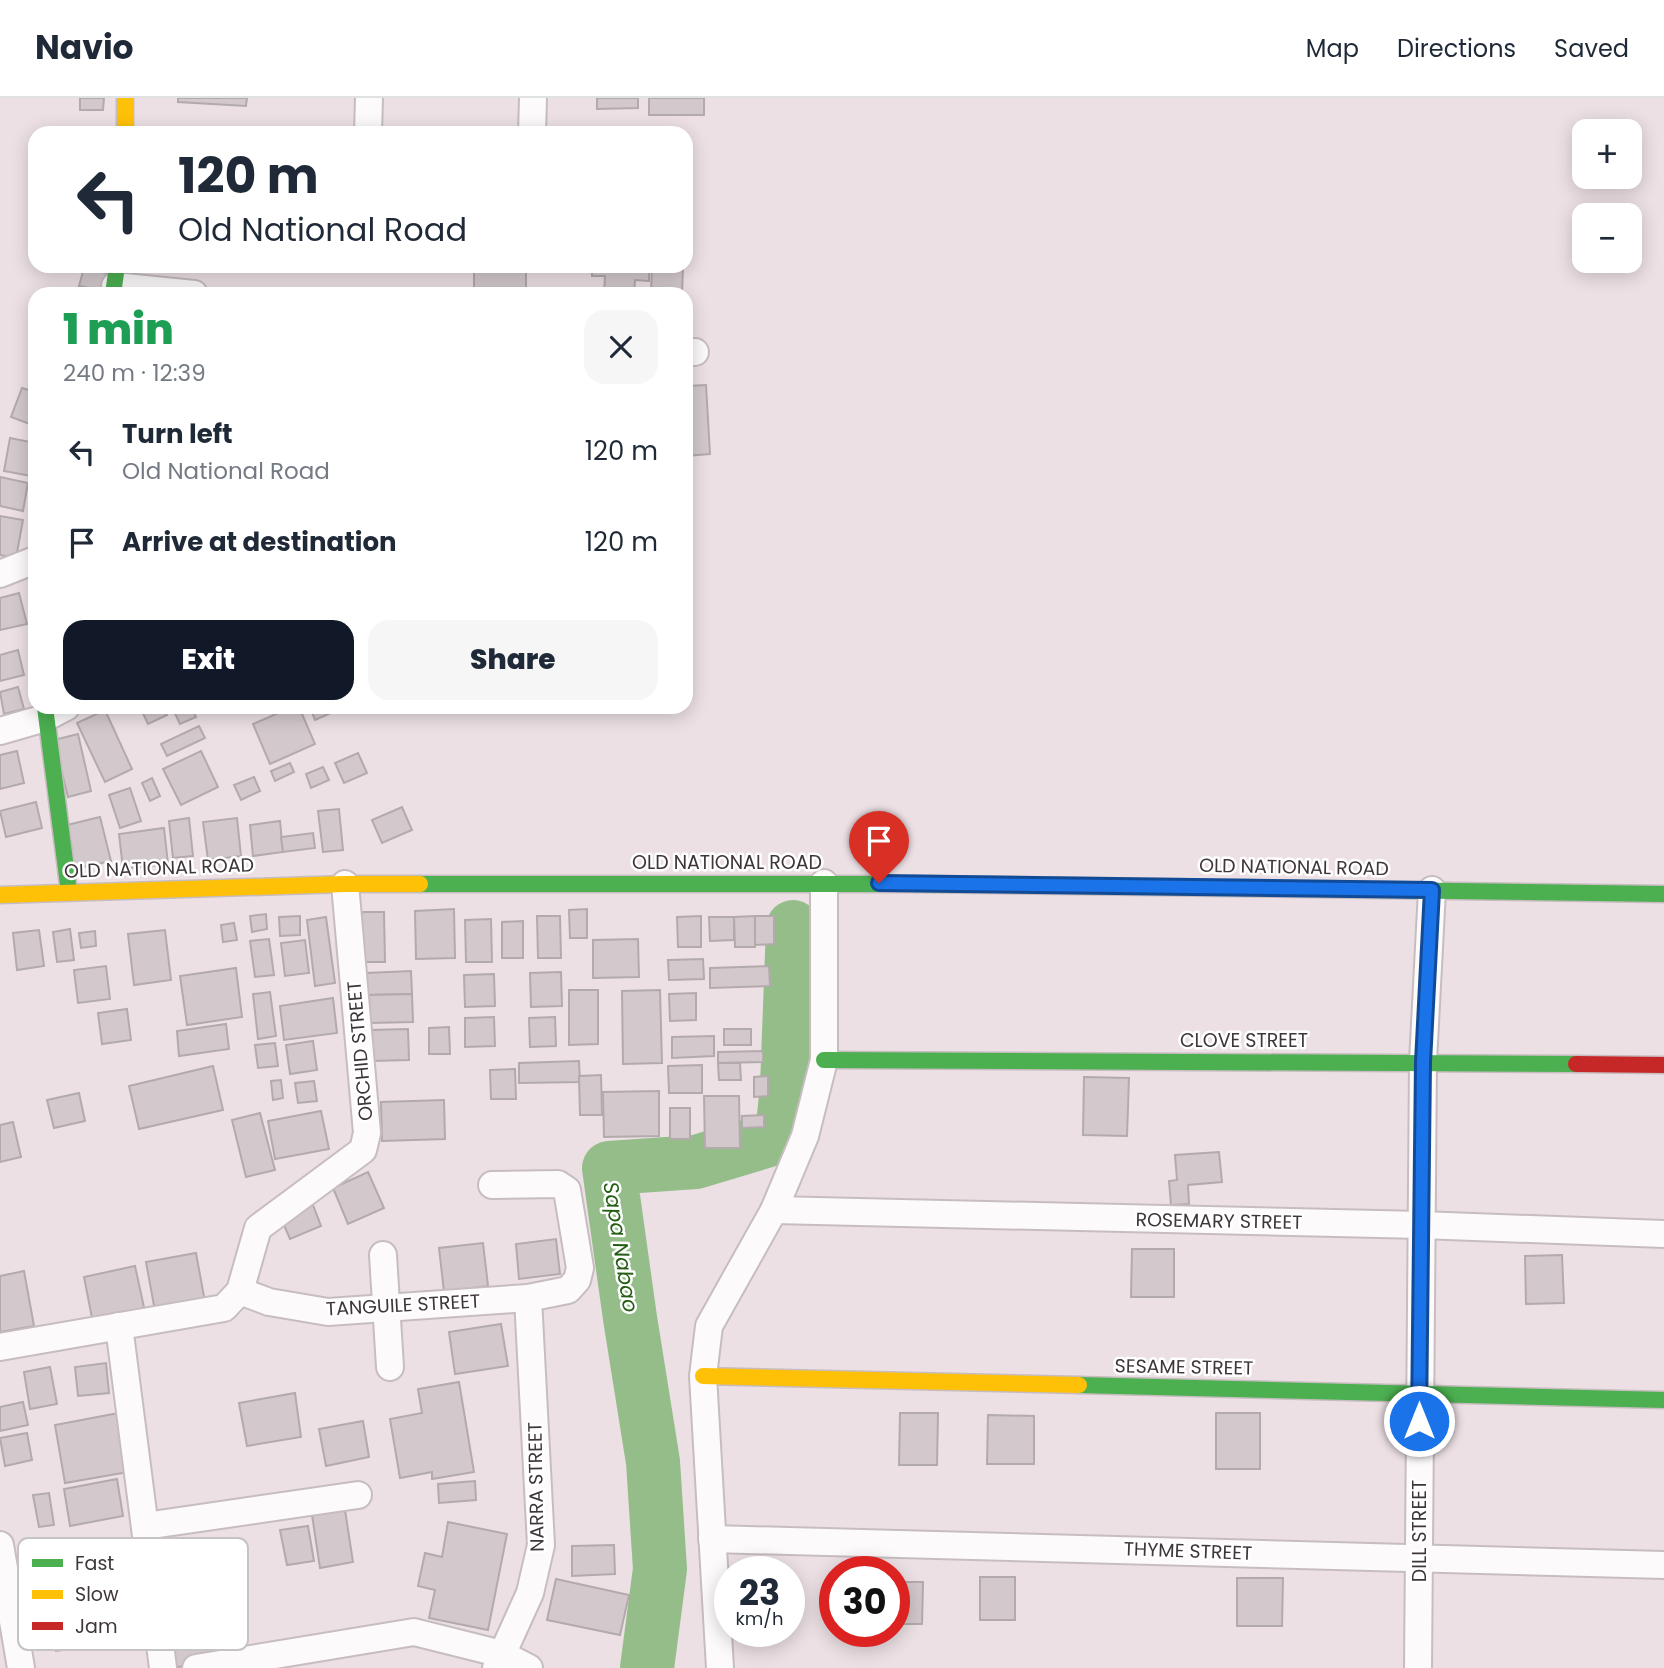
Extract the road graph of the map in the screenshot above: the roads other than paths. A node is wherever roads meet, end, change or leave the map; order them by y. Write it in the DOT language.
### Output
graph roads {
  1 [pos="125,98"];
  2 [pos="369,98"];
  3 [pos="533,98"];
  4 [pos="125,126"];
  5 [pos="368,126"];
  6 [pos="533,126"];
  7 [pos="115,282"];
  8 [pos="148,287"];
  9 [pos="28,563"];
  10 [pos="0,574"];
  11 [pos="42,714"];
  12 [pos="52,714"];
  13 [pos="0,731"];
  14 [pos="824,883"];
  15 [pos="345,884"];
  16 [pos="1432,890"];
  17 [pos="69,892"];
  18 [pos="1664,894"];
  19 [pos="0,895"];
  20 [pos="824,1060"];
  21 [pos="1423,1062"];
  22 [pos="1664,1065"];
  23 [pos="492,1185"];
  24 [pos="774,1210"];
  25 [pos="1421,1225"];
  26 [pos="1664,1234"];
  27 [pos="383,1255"];
  28 [pos="240,1291"];
  29 [pos="528,1298"];
  30 [pos="386,1307"];
  31 [pos="119,1326"];
  32 [pos="0,1347"];
  33 [pos="390,1367"];
  34 [pos="703,1376"];
  35 [pos="1420,1394"];
  36 [pos="1664,1400"];
  37 [pos="358,1495"];
  38 [pos="145,1526"];
  39 [pos="147,1538"];
  40 [pos="712,1539"];
  41 [pos="0,1545"];
  42 [pos="1419,1558"];
  43 [pos="1664,1565"];
  44 [pos="161,1650"];
  45 [pos="499,1661"];
  46 [pos="21,1668"];
  47 [pos="163,1668"];
  48 [pos="196,1668"];
  49 [pos="529,1668"];
  50 [pos="720,1668"];
  51 [pos="1418,1668"];
  1 -- 4 [label="street"];
  2 -- 5 [label="street"];
  3 -- 6 [label="street"];
  7 -- 8 [label="street"];
  9 -- 10 [label="street"];
  11 -- 13 [label="street"];
  12 -- 17 [label="street"];
  14 -- 15 [label="street, OLD NATIONAL ROAD"];
  14 -- 16 [label="street, OLD NATIONAL ROAD"];
  14 -- 20 [label="street"];
  15 -- 17 [label="street, OLD NATIONAL ROAD"];
  15 -- 28 [label="street, ORCHID STREET"];
  16 -- 18 [label="street, OLD NATIONAL ROAD"];
  16 -- 21 [label="street, DILL STREET"];
  17 -- 19 [label="street, OLD NATIONAL ROAD"];
  20 -- 21 [label="street, CLOVE STREET"];
  20 -- 24 [label="street"];
  21 -- 22 [label="street, CLOVE STREET"];
  21 -- 25 [label="street, DILL STREET"];
  23 -- 29 [label="street, TANGUILE STREET"];
  24 -- 25 [label="street, ROSEMARY STREET"];
  24 -- 34 [label="street"];
  25 -- 26 [label="street, ROSEMARY STREET"];
  25 -- 35 [label="street, DILL STREET"];
  27 -- 30 [label="street"];
  28 -- 30 [label="street, TANGUILE STREET"];
  28 -- 31 [label="street"];
  29 -- 30 [label="street, TANGUILE STREET"];
  29 -- 45 [label="street, NARRA STREET"];
  30 -- 33 [label="street"];
  31 -- 32 [label="street"];
  31 -- 38 [label="street"];
  34 -- 35 [label="street, SESAME STREET"];
  34 -- 40 [label="street"];
  35 -- 36 [label="street, SESAME STREET"];
  35 -- 42 [label="street, DILL STREET"];
  37 -- 38 [label="street"];
  38 -- 39 [label="street"];
  40 -- 42 [label="street, THYME STREET"];
  40 -- 50 [label="street"];
  41 -- 46 [label="street"];
  42 -- 43 [label="street, THYME STREET"];
  42 -- 51 [label="street, DILL STREET"];
  44 -- 47 [label="street"];
  45 -- 48 [label="street"];
  45 -- 49 [label="street"];
}
